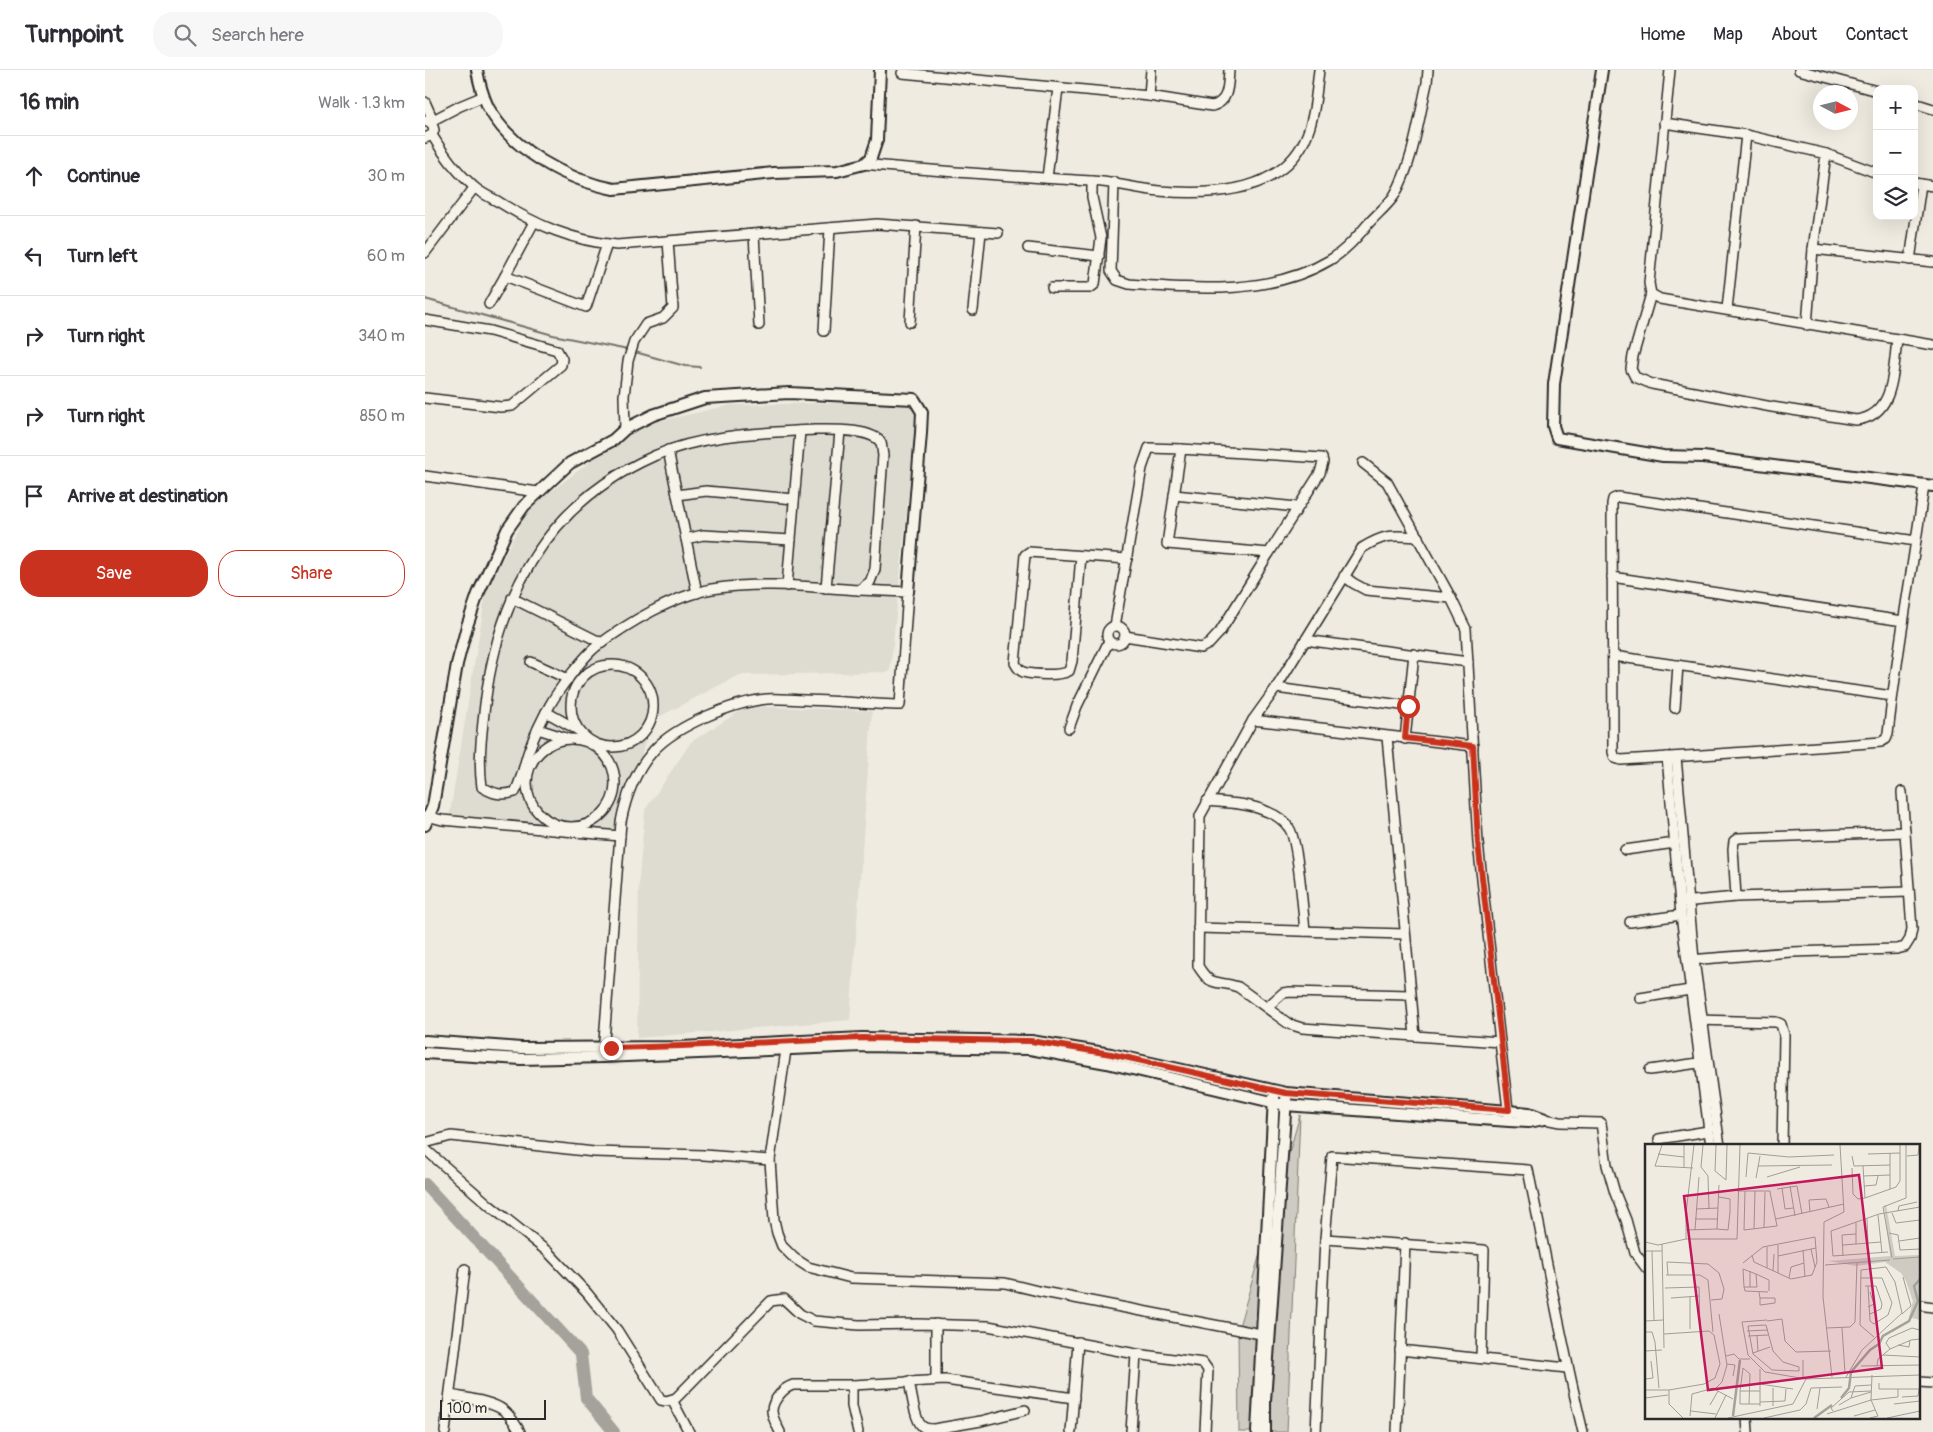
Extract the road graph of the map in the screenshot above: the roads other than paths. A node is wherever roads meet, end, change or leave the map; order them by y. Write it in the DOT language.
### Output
graph roads {
  1 [pos="477,70"];
  2 [pos="880,70"];
  3 [pos="1151,70"];
  4 [pos="1229,70"];
  5 [pos="1319,70"];
  6 [pos="1428,70"];
  7 [pos="1602,70"];
  8 [pos="1669,70"];
  9 [pos="1799,70"];
  10 [pos="902,73"];
  11 [pos="1058,88"];
  12 [pos="1873,90"];
  13 [pos="485,96"];
  14 [pos="1149,96"];
  15 [pos="425,102"];
  16 [pos="1918,104"];
  17 [pos="1933,109"];
  18 [pos="429,121"];
  19 [pos="1663,123"];
  20 [pos="1746,134"];
  21 [pos="428,137"];
  22 [pos="1826,154"];
  23 [pos="864,164"];
  24 [pos="1873,171"];
  25 [pos="1047,178"];
  26 [pos="1092,181"];
  27 [pos="1114,182"];
  28 [pos="1918,183"];
  29 [pos="1933,186"];
  30 [pos="474,188"];
  31 [pos="1915,220"];
  32 [pos="534,222"];
  33 [pos="916,226"];
  34 [pos="830,228"];
  35 [pos="981,232"];
  36 [pos="998,233"];
  37 [pos="754,234"];
  38 [pos="668,241"];
  39 [pos="607,244"];
  40 [pos="1028,248"];
  41 [pos="1813,248"];
  42 [pos="425,253"];
  43 [pos="1099,256"];
  44 [pos="1911,260"];
  45 [pos="1933,262"];
  46 [pos="505,276"];
  47 [pos="1052,288"];
  48 [pos="1651,294"];
  49 [pos="489,304"];
  50 [pos="1727,309"];
  51 [pos="973,310"];
  52 [pos="425,320"];
  53 [pos="910,322"];
  54 [pos="759,325"];
  55 [pos="1807,325"];
  56 [pos="824,331"];
  57 [pos="1897,340"];
  58 [pos="1933,345"];
  59 [pos="425,398"];
  60 [pos="625,429"];
  61 [pos="840,430"];
  62 [pos="800,431"];
  63 [pos="668,450"];
  64 [pos="1181,450"];
  65 [pos="1363,463"];
  66 [pos="425,476"];
  67 [pos="1929,485"];
  68 [pos="538,492"];
  69 [pos="677,495"];
  70 [pos="1174,495"];
  71 [pos="794,498"];
  72 [pos="1297,507"];
  73 [pos="1418,537"];
  74 [pos="686,539"];
  75 [pos="791,540"];
  76 [pos="1916,541"];
  77 [pos="1269,553"];
  78 [pos="1081,556"];
  79 [pos="1127,559"];
  80 [pos="1345,576"];
  81 [pos="1612,578"];
  82 [pos="787,586"];
  83 [pos="827,588"];
  84 [pos="859,590"];
  85 [pos="908,592"];
  86 [pos="697,593"];
  87 [pos="512,598"];
  88 [pos="1451,598"];
  89 [pos="1903,622"];
  90 [pos="1115,626"];
  91 [pos="1125,636"];
  92 [pos="1305,640"];
  93 [pos="1109,641"];
  94 [pos="602,643"];
  95 [pos="1414,654"];
  96 [pos="1613,656"];
  97 [pos="531,662"];
  98 [pos="1468,662"];
  99 [pos="1678,665"];
  100 [pos="568,679"];
  101 [pos="1275,688"];
  102 [pos="1892,696"];
  103 [pos="572,698"];
  104 [pos="1408,706"];
  105 [pos="1675,708"];
  106 [pos="546,712"];
  107 [pos="558,719"];
  108 [pos="1253,720"];
  109 [pos="538,728"];
  110 [pos="1069,728"];
  111 [pos="579,730"];
  112 [pos="550,734"];
  113 [pos="1387,736"];
  114 [pos="1405,738"];
  115 [pos="570,739"];
  116 [pos="1473,746"];
  117 [pos="538,754"];
  118 [pos="1672,757"];
  119 [pos="1902,792"];
  120 [pos="1207,801"];
  121 [pos="426,819"];
  122 [pos="1905,832"];
  123 [pos="620,836"];
  124 [pos="1675,843"];
  125 [pos="1625,850"];
  126 [pos="1909,892"];
  127 [pos="1736,897"];
  128 [pos="1684,902"];
  129 [pos="1681,915"];
  130 [pos="1630,922"];
  131 [pos="1198,928"];
  132 [pos="1305,931"];
  133 [pos="1405,934"];
  134 [pos="1690,960"];
  135 [pos="1690,990"];
  136 [pos="1410,995"];
  137 [pos="1640,998"];
  138 [pos="1267,1007"];
  139 [pos="1698,1020"];
  140 [pos="1415,1036"];
  141 [pos="425,1042"];
  142 [pos="1500,1042"];
  143 [pos="786,1045"];
  144 [pos="603,1052"];
  145 [pos="425,1053"];
  146 [pos="1703,1063"];
  147 [pos="1650,1070"];
  148 [pos="1274,1090"];
  149 [pos="1286,1093"];
  150 [pos="1274,1102"];
  151 [pos="1285,1105"];
  152 [pos="1509,1116"];
  153 [pos="1545,1119"];
  154 [pos="1708,1131"];
  155 [pos="1659,1139"];
  156 [pos="425,1144"];
  157 [pos="1711,1144"];
  158 [pos="1720,1144"];
  159 [pos="1782,1144"];
  160 [pos="425,1149"];
  161 [pos="771,1160"];
  162 [pos="1325,1239"];
  163 [pos="1405,1243"];
  164 [pos="1645,1266"];
  165 [pos="465,1269"];
  166 [pos="936,1324"];
  167 [pos="1261,1334"];
  168 [pos="1078,1342"];
  169 [pos="1401,1350"];
  170 [pos="1136,1354"];
  171 [pos="1481,1358"];
  172 [pos="1567,1368"];
  173 [pos="936,1379"];
  174 [pos="909,1381"];
  175 [pos="851,1385"];
  176 [pos="450,1395"];
  177 [pos="1074,1398"];
  178 [pos="672,1400"];
  179 [pos="1025,1410"];
  180 [pos="445,1432"];
  181 [pos="519,1432"];
  182 [pos="689,1432"];
  183 [pos="780,1432"];
  184 [pos="858,1432"];
  185 [pos="1071,1432"];
  186 [pos="1131,1432"];
  187 [pos="1205,1432"];
  188 [pos="1257,1432"];
  189 [pos="1265,1432"];
  190 [pos="1316,1432"];
  191 [pos="1397,1432"];
  192 [pos="1583,1432"];
  1 -- 13 [label="street"];
  2 -- 23 [label="street"];
  3 -- 14 [label="street"];
  4 -- 14 [label="street"];
  5 -- 27 [label="street"];
  6 -- 27 [label="street"];
  7 -- 67 [label="street"];
  8 -- 19 [label="street"];
  9 -- 12 [label="street"];
  10 -- 11 [label="street"];
  11 -- 14 [label="street"];
  11 -- 25 [label="street"];
  13 -- 18 [label="street"];
  13 -- 23 [label="street"];
  15 -- 18 [label="street"];
  16 -- 17 [label="street"];
  18 -- 21 [label="street"];
  19 -- 20 [label="street"];
  19 -- 48 [label="street"];
  20 -- 22 [label="street"];
  20 -- 50 [label="street"];
  21 -- 30 [label="street"];
  22 -- 24 [label="street"];
  22 -- 41 [label="street"];
  23 -- 25 [label="street"];
  25 -- 26 [label="street"];
  26 -- 27 [label="street"];
  26 -- 43 [label="street"];
  28 -- 29 [label="street"];
  30 -- 32 [label="street"];
  30 -- 42 [label="street"];
  31 -- 44 [label="street"];
  32 -- 39 [label="street"];
  32 -- 46 [label="street"];
  33 -- 34 [label="street"];
  33 -- 35 [label="street"];
  33 -- 53 [label="street"];
  34 -- 37 [label="street"];
  34 -- 56 [label="street"];
  35 -- 36 [label="street"];
  35 -- 51 [label="street"];
  37 -- 38 [label="street"];
  37 -- 54 [label="street"];
  38 -- 39 [label="street"];
  38 -- 60 [label="street"];
  39 -- 46 [label="street"];
  40 -- 43 [label="street"];
  41 -- 44 [label="street"];
  41 -- 55 [label="street"];
  43 -- 47 [label="street"];
  44 -- 45 [label="street"];
  46 -- 49 [label="street"];
  48 -- 50 [label="street"];
  48 -- 57 [label="street"];
  50 -- 55 [label="street"];
  52 -- 59 [label="street"];
  55 -- 57 [label="street"];
  57 -- 58 [label="street"];
  60 -- 68 [label="street"];
  60 -- 85 [label="street"];
  61 -- 62 [label="street"];
  61 -- 83 [label="street"];
  61 -- 84 [label="street"];
  62 -- 63 [label="street"];
  62 -- 71 [label="street"];
  63 -- 69 [label="street"];
  63 -- 87 [label="street"];
  64 -- 70 [label="street"];
  64 -- 72 [label="street"];
  64 -- 79 [label="street"];
  65 -- 73 [label="street"];
  66 -- 68 [label="street"];
  67 -- 76 [label="street"];
  68 -- 121 [label="street"];
  69 -- 71 [label="street"];
  69 -- 74 [label="street"];
  70 -- 72 [label="street"];
  70 -- 77 [label="street"];
  71 -- 75 [label="street"];
  72 -- 77 [label="street"];
  73 -- 80 [label="street"];
  73 -- 88 [label="street"];
  74 -- 75 [label="street"];
  74 -- 86 [label="street"];
  75 -- 82 [label="street"];
  76 -- 81 [label="street"];
  76 -- 89 [label="street"];
  77 -- 91 [label="street"];
  78 -- 78 [label="street"];
  78 -- 79 [label="street"];
  79 -- 90 [label="street"];
  80 -- 88 [label="street"];
  80 -- 92 [label="street"];
  81 -- 89 [label="street"];
  81 -- 96 [label="street"];
  82 -- 83 [label="street"];
  82 -- 86 [label="street"];
  83 -- 84 [label="street"];
  84 -- 85 [label="street"];
  85 -- 123 [label="street"];
  86 -- 94 [label="street"];
  87 -- 94 [label="street"];
  87 -- 109 [label="street"];
  88 -- 98 [label="street"];
  89 -- 102 [label="street"];
  90 -- 91 [label="street"];
  90 -- 93 [label="street"];
  91 -- 93 [label="street"];
  92 -- 95 [label="street"];
  92 -- 101 [label="street"];
  93 -- 110 [label="street"];
  94 -- 100 [label="street"];
  95 -- 98 [label="street"];
  95 -- 104 [label="street"];
  96 -- 99 [label="street"];
  96 -- 118 [label="street"];
  97 -- 100 [label="street"];
  98 -- 116 [label="street"];
  99 -- 102 [label="street"];
  99 -- 105 [label="street"];
  100 -- 106 [label="street"];
  101 -- 104 [label="street"];
  101 -- 108 [label="street"];
  102 -- 118 [label="street"];
  103 -- 107 [label="street"];
  103 -- 111 [label="street"];
  103 -- 111 [label="street"];
  104 -- 114 [label="street"];
  106 -- 107 [label="street"];
  106 -- 109 [label="street"];
  107 -- 111 [label="street"];
  108 -- 113 [label="street"];
  108 -- 120 [label="street"];
  109 -- 112 [label="street"];
  112 -- 115 [label="street"];
  112 -- 117 [label="street"];
  113 -- 114 [label="street"];
  113 -- 133 [label="street"];
  114 -- 116 [label="street"];
  115 -- 117 [label="street"];
  115 -- 117 [label="street"];
  116 -- 142 [label="street"];
  118 -- 124 [label="street"];
  118 -- 128 [label="street"];
  119 -- 122 [label="street"];
  120 -- 131 [label="street"];
  120 -- 132 [label="street"];
  121 -- 123 [label="street"];
  122 -- 126 [label="street"];
  122 -- 127 [label="street"];
  123 -- 144 [label="street"];
  124 -- 125 [label="street"];
  124 -- 128 [label="street"];
  126 -- 127 [label="street"];
  126 -- 134 [label="street"];
  127 -- 128 [label="street"];
  128 -- 129 [label="street"];
  128 -- 134 [label="street"];
  129 -- 130 [label="street"];
  129 -- 134 [label="street"];
  131 -- 132 [label="street"];
  131 -- 138 [label="street"];
  132 -- 133 [label="street"];
  133 -- 136 [label="street"];
  134 -- 135 [label="street"];
  134 -- 139 [label="street"];
  135 -- 137 [label="street"];
  135 -- 139 [label="street"];
  136 -- 138 [label="street"];
  136 -- 140 [label="street"];
  138 -- 140 [label="street"];
  139 -- 146 [label="street"];
  139 -- 159 [label="street"];
  140 -- 142 [label="street"];
  141 -- 144 [label="street"];
  142 -- 152 [label="street"];
  143 -- 144 [label="street"];
  143 -- 148 [label="street"];
  143 -- 150 [label="street"];
  143 -- 161 [label="street"];
  144 -- 145 [label="street"];
  146 -- 147 [label="street"];
  146 -- 154 [label="street"];
  146 -- 158 [label="street"];
  148 -- 149 [label="street"];
  148 -- 150 [label="street"];
  149 -- 151 [label="street"];
  149 -- 152 [label="street"];
  150 -- 151 [label="street"];
  150 -- 167 [label="street"];
  151 -- 152 [label="street"];
  151 -- 189 [label="street"];
  152 -- 153 [label="street"];
  153 -- 164 [label="street"];
  154 -- 155 [label="street"];
  154 -- 157 [label="street"];
  156 -- 161 [label="street"];
  160 -- 178 [label="street"];
  161 -- 167 [label="street"];
  162 -- 163 [label="street"];
  162 -- 172 [label="street"];
  162 -- 190 [label="street"];
  163 -- 169 [label="street"];
  163 -- 171 [label="street"];
  165 -- 176 [label="street"];
  166 -- 168 [label="street"];
  166 -- 173 [label="street"];
  166 -- 178 [label="street"];
  167 -- 188 [label="street"];
  168 -- 170 [label="street"];
  168 -- 177 [label="street"];
  169 -- 171 [label="street"];
  169 -- 191 [label="street"];
  170 -- 186 [label="street"];
  170 -- 187 [label="street"];
  171 -- 172 [label="street"];
  172 -- 192 [label="street"];
  173 -- 174 [label="street"];
  173 -- 177 [label="street"];
  174 -- 175 [label="street"];
  174 -- 179 [label="street"];
  175 -- 183 [label="street"];
  175 -- 184 [label="street"];
  176 -- 180 [label="street"];
  176 -- 181 [label="street"];
  177 -- 185 [label="street"];
  178 -- 182 [label="street"];
}
